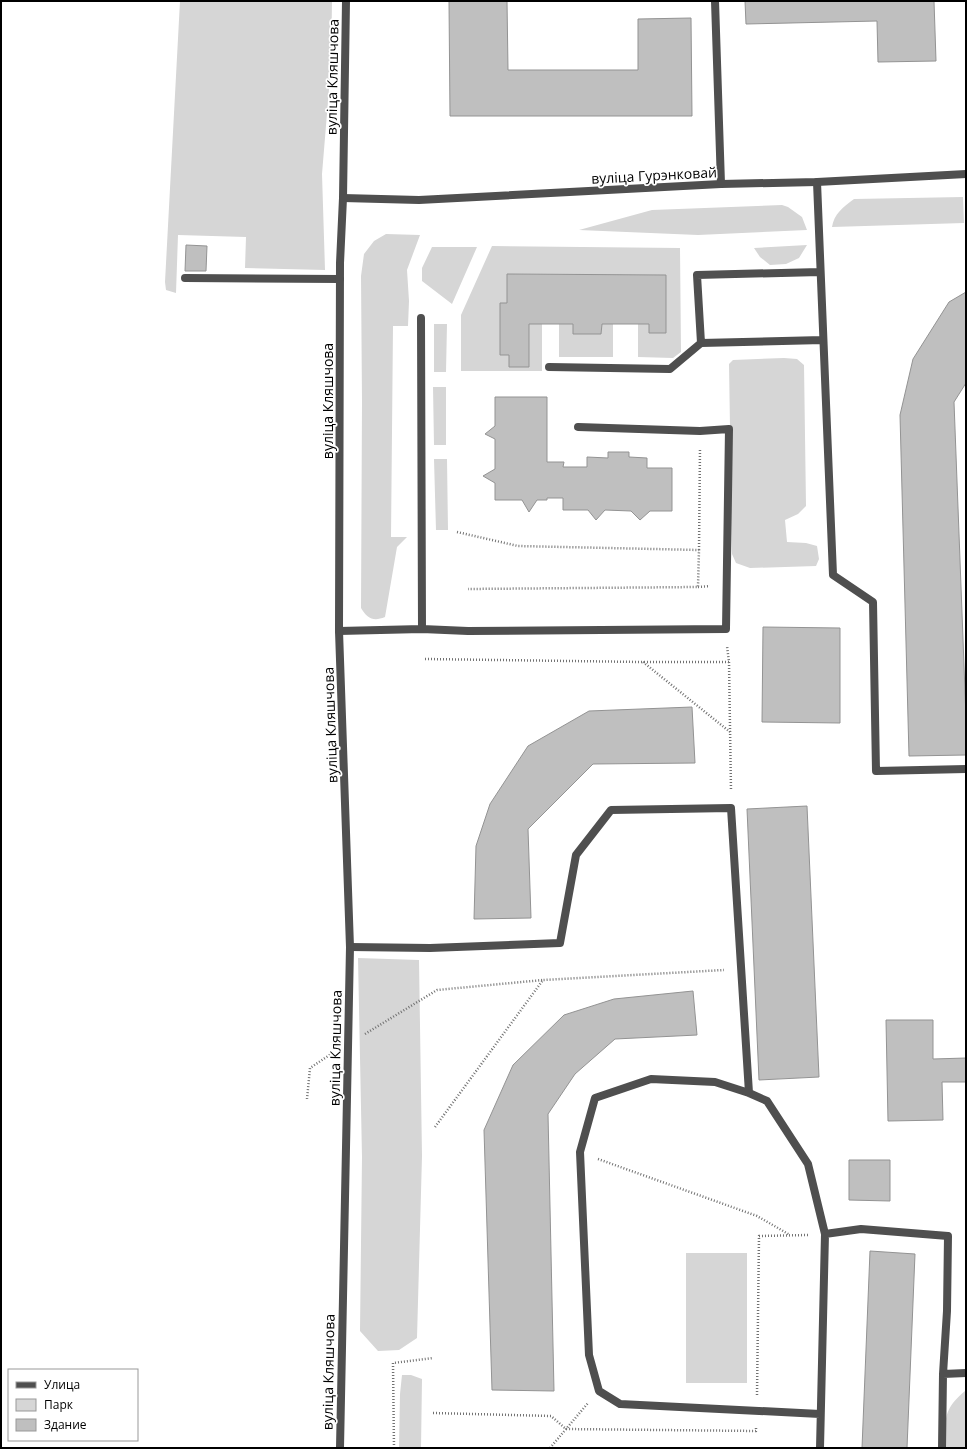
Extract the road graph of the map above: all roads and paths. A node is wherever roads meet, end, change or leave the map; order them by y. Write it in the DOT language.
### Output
graph roads {
  1 [pos="346,1"];
  2 [pos="715,1"];
  3 [pos="966,174"];
  4 [pos="817,182"];
  5 [pos="721,184"];
  6 [pos="343,198"];
  7 [pos="820,272"];
  8 [pos="185,278"];
  9 [pos="340,279"];
  10 [pos="420,318"];
  11 [pos="823,340"];
  12 [pos="701,343"];
  13 [pos="549,367"];
  14 [pos="578,427"];
  15 [pos="700,431"];
  16 [pos="457,532"];
  17 [pos="699,550"];
  18 [pos="468,589"];
  19 [pos="422,629"];
  20 [pos="726,629"];
  21 [pos="340,631"];
  22 [pos="425,659"];
  23 [pos="642,662"];
  24 [pos="729,662"];
  25 [pos="730,732"];
  26 [pos="966,769"];
  27 [pos="731,808"];
  28 [pos="350,947"];
  29 [pos="741,969"];
  30 [pos="543,980"];
  31 [pos="348,1044"];
  32 [pos="749,1093"];
  33 [pos="308,1099"];
  34 [pos="435,1127"];
  35 [pos="580,1152"];
  36 [pos="825,1234"];
  37 [pos="790,1235"];
  38 [pos="433,1358"];
  39 [pos="966,1373"];
  40 [pos="943,1374"];
  41 [pos="599,1391"];
  42 [pos="756,1411"];
  43 [pos="433,1413"];
  44 [pos="820,1414"];
  45 [pos="566,1430"];
  46 [pos="340,1448"];
  47 [pos="394,1448"];
  48 [pos="550,1448"];
  49 [pos="820,1448"];
  50 [pos="942,1448"];
  1 -- 6 [label="street, вуліца Кляшчова"];
  2 -- 5 [label="street"];
  3 -- 4 [label="street, вуліца Гурэнковай"];
  4 -- 5 [label="street, вуліца Гурэнковай"];
  4 -- 7 [label="street"];
  5 -- 6 [label="street, вуліца Гурэнковай"];
  6 -- 9 [label="street, вуліца Кляшчова"];
  7 -- 11 [label="street"];
  7 -- 12 [label="street"];
  8 -- 9 [label="street"];
  9 -- 21 [label="street, вуліца Кляшчова"];
  10 -- 19 [label="street"];
  11 -- 12 [label="street"];
  11 -- 26 [label="street"];
  12 -- 13 [label="street"];
  14 -- 15 [label="street"];
  15 -- 17 [label="path"];
  15 -- 20 [label="street"];
  16 -- 17 [label="path"];
  17 -- 18 [label="path"];
  19 -- 20 [label="street"];
  19 -- 21 [label="street"];
  20 -- 24 [label="path"];
  21 -- 28 [label="street, вуліца Кляшчова"];
  22 -- 23 [label="path"];
  23 -- 24 [label="path"];
  23 -- 25 [label="path"];
  24 -- 25 [label="path"];
  25 -- 27 [label="path"];
  27 -- 28 [label="street"];
  27 -- 29 [label="street"];
  28 -- 31 [label="street, вуліца Кляшчова"];
  29 -- 30 [label="path"];
  29 -- 32 [label="street"];
  30 -- 31 [label="path"];
  30 -- 34 [label="path"];
  31 -- 33 [label="path"];
  31 -- 46 [label="street, вуліца Кляшчова"];
  32 -- 35 [label="street"];
  32 -- 36 [label="street"];
  35 -- 37 [label="path"];
  35 -- 41 [label="street"];
  36 -- 37 [label="path"];
  36 -- 40 [label="street"];
  36 -- 44 [label="street"];
  37 -- 42 [label="path"];
  38 -- 47 [label="path"];
  39 -- 40 [label="street"];
  40 -- 50 [label="street"];
  41 -- 42 [label="street"];
  41 -- 45 [label="path"];
  42 -- 44 [label="street"];
  42 -- 45 [label="path"];
  43 -- 45 [label="path"];
  44 -- 49 [label="street"];
  45 -- 48 [label="path"];
}
